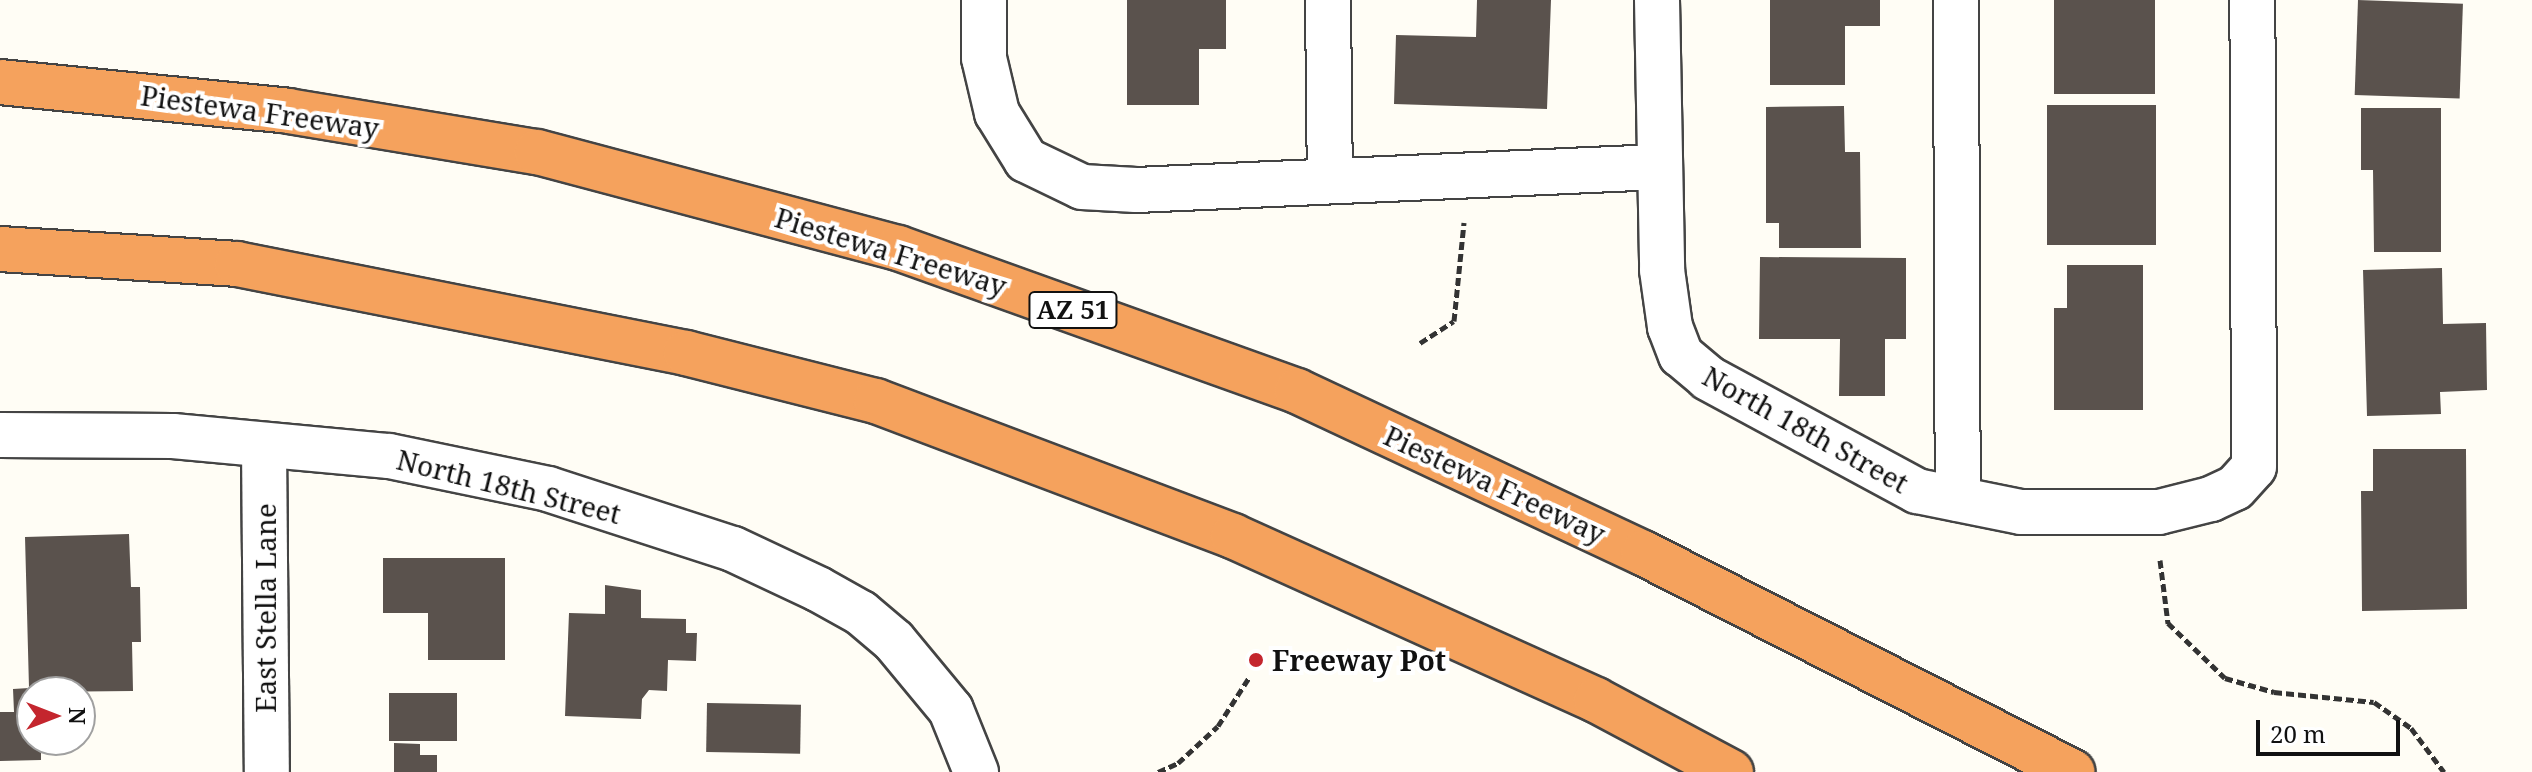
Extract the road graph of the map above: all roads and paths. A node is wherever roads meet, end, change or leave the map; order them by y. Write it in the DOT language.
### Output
graph roads {
  1 [pos="984,0"];
  2 [pos="1328,0"];
  3 [pos="1657,0"];
  4 [pos="1956,0"];
  5 [pos="2252,0"];
  6 [pos="0,82"];
  7 [pos="1658,167"];
  8 [pos="1462,174"];
  9 [pos="1330,180"];
  10 [pos="0,249"];
  11 [pos="1420,343"];
  12 [pos="0,435"];
  13 [pos="264,445"];
  14 [pos="1958,499"];
  15 [pos="2159,512"];
  16 [pos="1250,676"];
  17 [pos="267,772"];
  18 [pos="976,772"];
  19 [pos="1158,772"];
  20 [pos="1731,772"];
  21 [pos="2072,772"];
  22 [pos="2444,772"];
  1 -- 9 [label="street"];
  2 -- 9 [label="street"];
  3 -- 7 [label="street"];
  4 -- 14 [label="street"];
  5 -- 15 [label="street, North 18th Street"];
  6 -- 21 [label="highway, Piestewa Freeway / AZ 51"];
  7 -- 8 [label="street"];
  7 -- 14 [label="street, North 18th Street"];
  8 -- 9 [label="street"];
  8 -- 11 [label="path"];
  10 -- 20 [label="highway"];
  12 -- 13 [label="street, North 18th Street"];
  13 -- 17 [label="street, East Stella Lane"];
  13 -- 18 [label="street, North 18th Street"];
  14 -- 15 [label="street, North 18th Street"];
  15 -- 22 [label="path"];
  16 -- 19 [label="path"];
}
